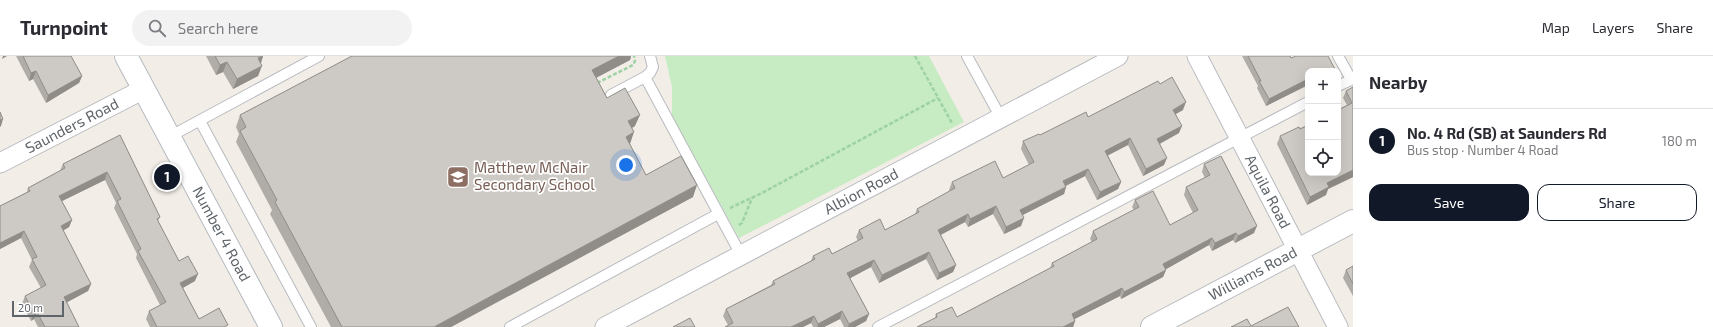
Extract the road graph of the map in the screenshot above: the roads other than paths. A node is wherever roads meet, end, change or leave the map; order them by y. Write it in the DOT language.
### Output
graph roads {
  1 [pos="126,56"];
  2 [pos="319,56"];
  3 [pos="650,56"];
  4 [pos="967,56"];
  5 [pos="1118,56"];
  6 [pos="1197,56"];
  7 [pos="1338,56"];
  8 [pos="645,77"];
  9 [pos="1352,79"];
  10 [pos="1341,84"];
  11 [pos="144,89"];
  12 [pos="611,95"];
  13 [pos="1305,104"];
  14 [pos="1002,118"];
  15 [pos="200,121"];
  16 [pos="169,137"];
  17 [pos="1240,138"];
  18 [pos="0,163"];
  19 [pos="718,214"];
  20 [pos="1353,221"];
  21 [pos="1297,251"];
  22 [pos="741,255"];
  23 [pos="271,327"];
  24 [pos="311,327"];
  25 [pos="510,327"];
  26 [pos="605,327"];
  27 [pos="878,327"];
  28 [pos="1152,327"];
  29 [pos="1338,327"];
  1 -- 11 [label="main road, Number 4 Road"];
  2 -- 15 [label="lane"];
  3 -- 8 [label="lane"];
  4 -- 14 [label="lane"];
  5 -- 14 [label="street, Albion Road"];
  6 -- 17 [label="street, Aquila Road"];
  7 -- 9 [label="lane"];
  8 -- 12 [label="lane"];
  8 -- 19 [label="lane"];
  9 -- 10 [label="lane"];
  11 -- 16 [label="main road, Number 4 Road"];
  11 -- 18 [label="street, Saunders Road"];
  13 -- 17 [label="lane"];
  14 -- 22 [label="street, Albion Road"];
  15 -- 16 [label="lane"];
  15 -- 24 [label="lane"];
  16 -- 23 [label="main road, Number 4 Road"];
  17 -- 21 [label="street, Aquila Road"];
  17 -- 27 [label="lane"];
  19 -- 22 [label="lane"];
  19 -- 25 [label="lane"];
  20 -- 21 [label="main road, Williams Road"];
  21 -- 28 [label="main road, Williams Road"];
  21 -- 29 [label="street, Aquila Road"];
  22 -- 26 [label="street, Albion Road"];
}
